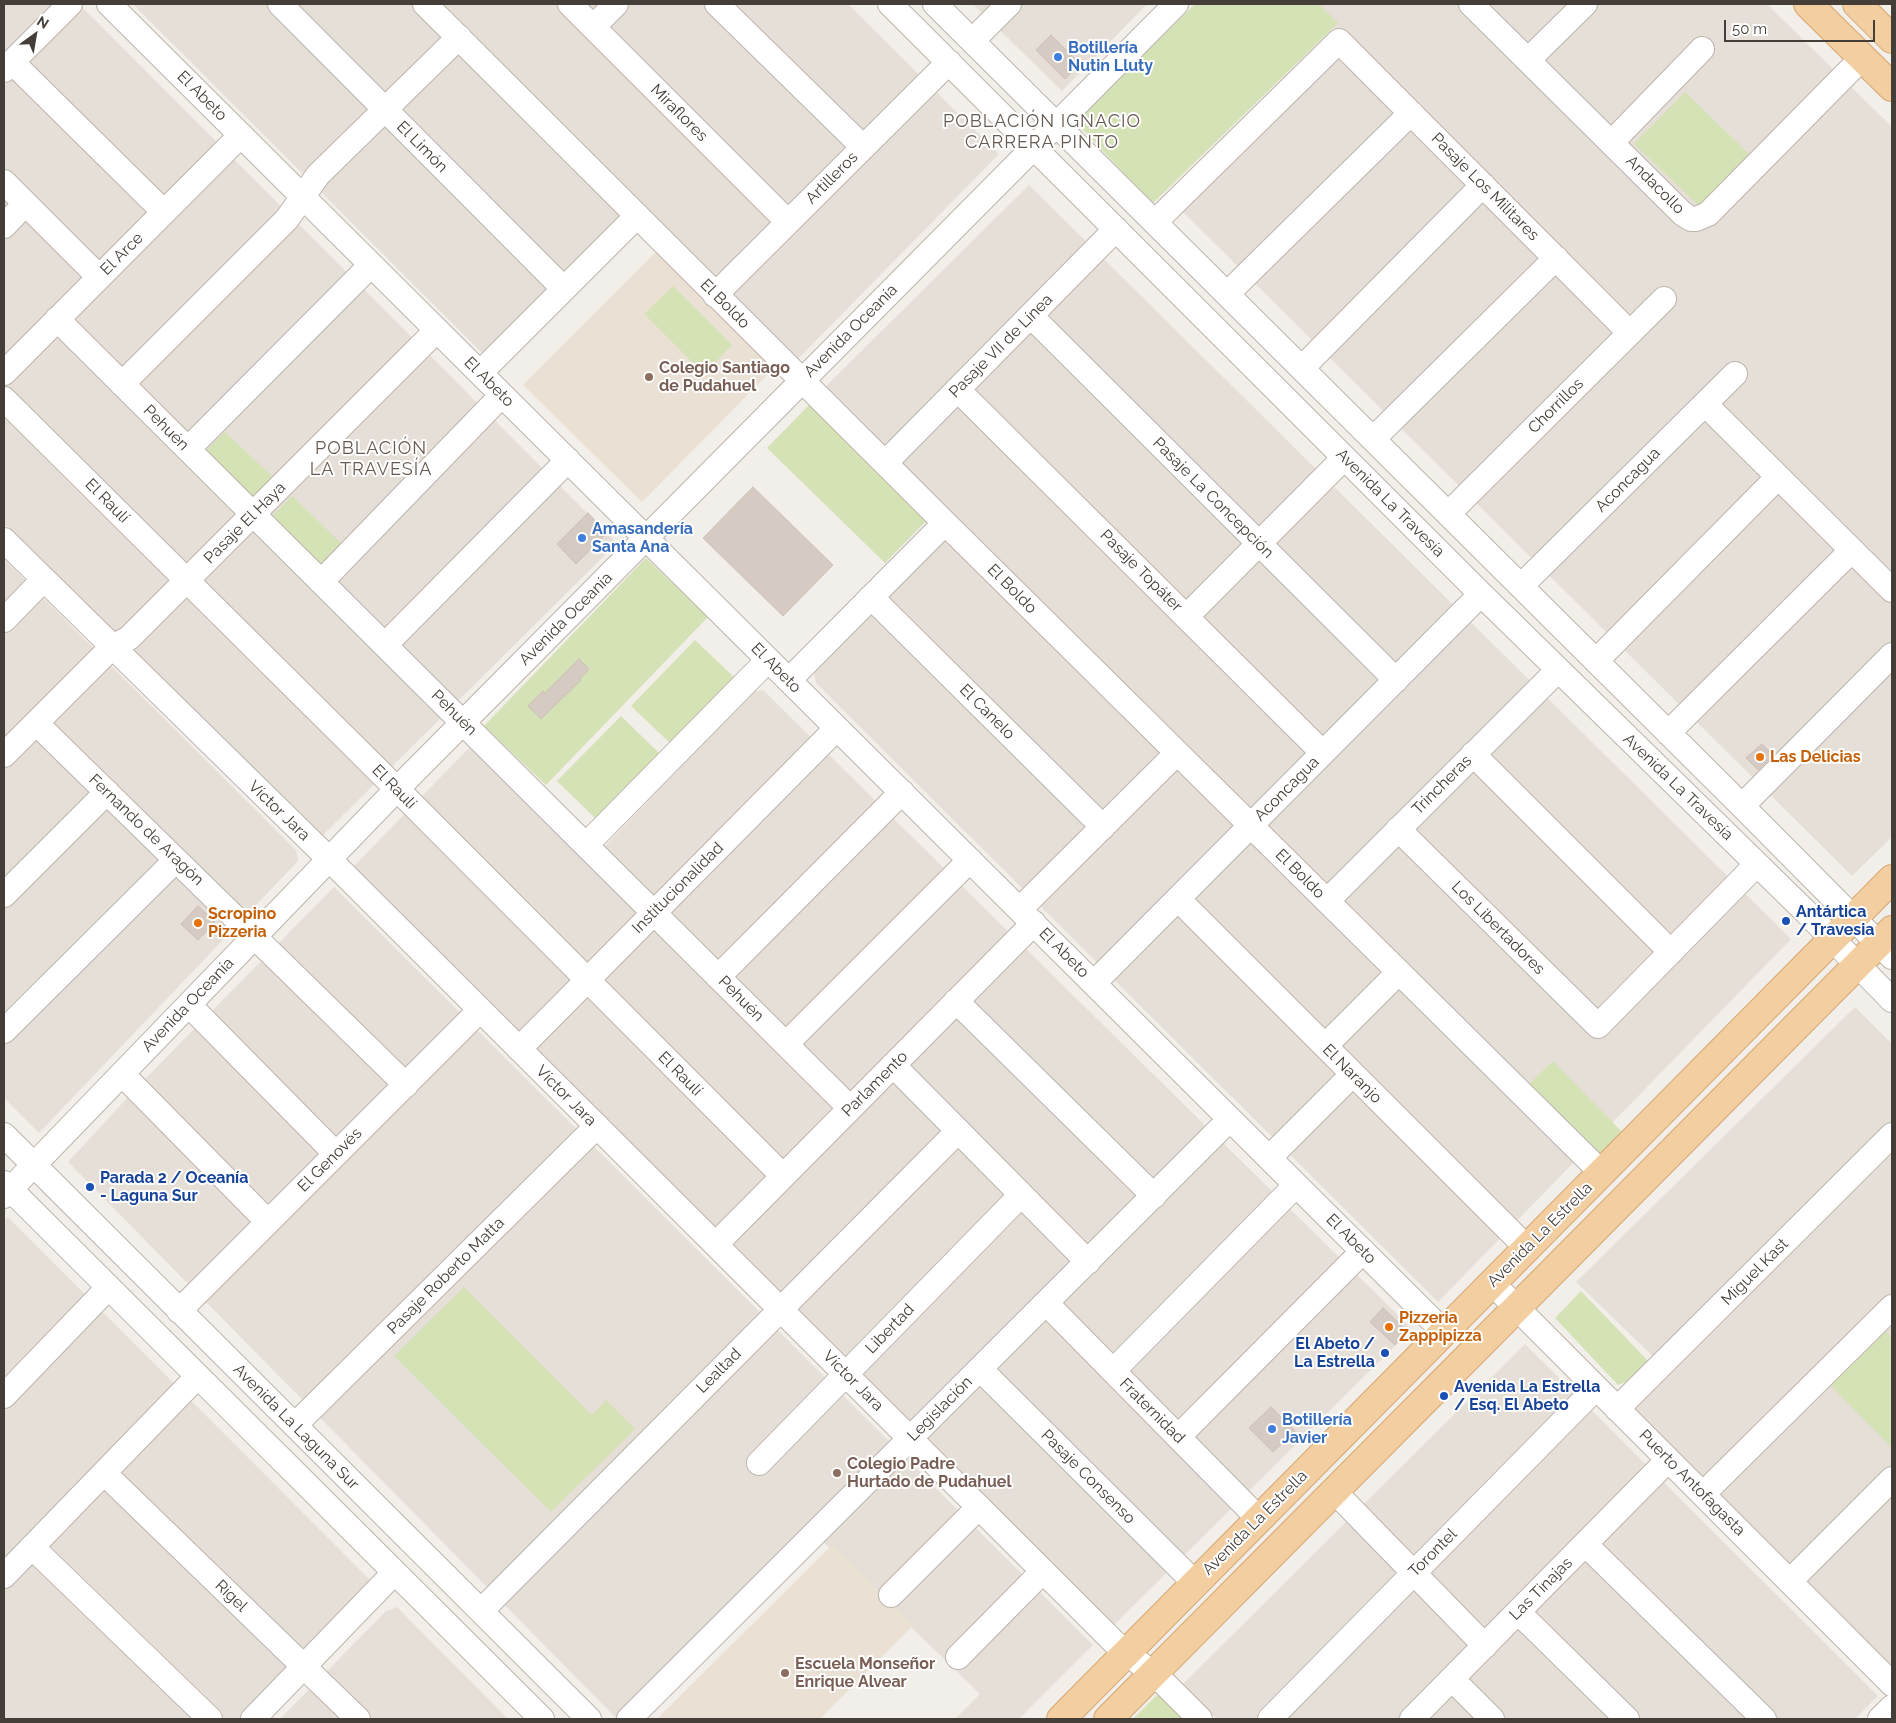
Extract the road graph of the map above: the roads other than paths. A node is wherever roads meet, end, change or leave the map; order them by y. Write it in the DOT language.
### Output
graph roads {
  1 [pos="70,4"];
  2 [pos="109,4"];
  3 [pos="280,4"];
  4 [pos="425,4"];
  5 [pos="570,4"];
  6 [pos="616,4"];
  7 [pos="717,4"];
  8 [pos="890,4"];
  9 [pos="935,4"];
  10 [pos="1009,4"];
  11 [pos="1176,4"];
  12 [pos="1471,4"];
  13 [pos="1586,4"];
  14 [pos="1808,4"];
  15 [pos="1857,4"];
  16 [pos="593,27"];
  17 [pos="459,38"];
  18 [pos="1892,38"];
  19 [pos="972,41"];
  20 [pos="1702,49"];
  21 [pos="1862,57"];
  22 [pos="1528,60"];
  23 [pos="949,62"];
  24 [pos="8,66"];
  25 [pos="1892,87"];
  26 [pos="385,109"];
  27 [pos="1411,113"];
  28 [pos="1056,124"];
  29 [pos="241,135"];
  30 [pos="1612,142"];
  31 [pos="863,147"];
  32 [pos="1034,147"];
  33 [pos="4,182"];
  34 [pos="1483,185"];
  35 [pos="302,196"];
  36 [pos="25,204"];
  37 [pos="164,212"];
  38 [pos="636,216"];
  39 [pos="788,222"];
  40 [pos="1155,222"];
  41 [pos="4,226"];
  42 [pos="1116,229"];
  43 [pos="1556,258"];
  44 [pos="371,265"];
  45 [pos="99,277"];
  46 [pos="564,289"];
  47 [pos="1227,294"];
  48 [pos="715,295"];
  49 [pos="1664,299"];
  50 [pos="1030,316"];
  51 [pos="57,319"];
  52 [pos="437,330"];
  53 [pos="1630,333"];
  54 [pos="1302,368"];
  55 [pos="4,373"];
  56 [pos="480,373"];
  57 [pos="1735,374"];
  58 [pos="802,380"];
  59 [pos="122,384"];
  60 [pos="958,390"];
  61 [pos="502,395"];
  62 [pos="4,399"];
  63 [pos="1704,404"];
  64 [pos="1373,439"];
  65 [pos="188,450"];
  66 [pos="1344,458"];
  67 [pos="568,460"];
  68 [pos="885,464"];
  69 [pos="1778,477"];
  70 [pos="1448,514"];
  71 [pos="254,515"];
  72 [pos="945,523"];
  73 [pos="646,538"];
  74 [pos="4,540"];
  75 [pos="1259,543"];
  76 [pos="1852,550"];
  77 [pos="44,579"];
  78 [pos="187,581"];
  79 [pos="321,582"];
  80 [pos="1521,586"];
  81 [pos="1892,590"];
  82 [pos="1481,594"];
  83 [pos="871,597"];
  84 [pos="1186,617"];
  85 [pos="4,620"];
  86 [pos="385,645"];
  87 [pos="112,647"];
  88 [pos="1892,655"];
  89 [pos="768,660"];
  90 [pos="1596,661"];
  91 [pos="1558,670"];
  92 [pos="788,680"];
  93 [pos="1396,680"];
  94 [pos="464,722"];
  95 [pos="36,723"];
  96 [pos="837,728"];
  97 [pos="1668,732"];
  98 [pos="1177,753"];
  99 [pos="1323,753"];
  100 [pos="1473,754"];
  101 [pos="4,755"];
  102 [pos="397,790"];
  103 [pos="107,792"];
  104 [pos="902,792"];
  105 [pos="1742,806"];
  106 [pos="1251,826"];
  107 [pos="1103,827"];
  108 [pos="1398,829"];
  109 [pos="586,845"];
  110 [pos="329,859"];
  111 [pos="176,860"];
  112 [pos="970,860"];
  113 [pos="1757,864"];
  114 [pos="1892,879"];
  115 [pos="4,895"];
  116 [pos="1178,899"];
  117 [pos="1327,901"];
  118 [pos="654,913"];
  119 [pos="1027,916"];
  120 [pos="1853,917"];
  121 [pos="254,936"];
  122 [pos="1832,939"];
  123 [pos="1888,944"];
  124 [pos="1671,952"];
  125 [pos="1858,965"];
  126 [pos="1399,972"];
  127 [pos="718,977"];
  128 [pos="587,981"];
  129 [pos="1094,983"];
  130 [pos="1892,1000"];
  131 [pos="956,1001"];
  132 [pos="188,1004"];
  133 [pos="480,1010"];
  134 [pos="4,1031"];
  135 [pos="786,1044"];
  136 [pos="1325,1046"];
  137 [pos="519,1049"];
  138 [pos="893,1065"];
  139 [pos="122,1074"];
  140 [pos="1353,1074"];
  141 [pos="406,1084"];
  142 [pos="850,1108"];
  143 [pos="1230,1119"];
  144 [pos="597,1126"];
  145 [pos="958,1131"];
  146 [pos="4,1135"];
  147 [pos="1892,1136"];
  148 [pos="336,1154"];
  149 [pos="1269,1158"];
  150 [pos="34,1165"];
  151 [pos="1601,1172"];
  152 [pos="783,1176"];
  153 [pos="1296,1185"];
  154 [pos="6,1190"];
  155 [pos="1021,1195"];
  156 [pos="1154,1196"];
  157 [pos="268,1222"];
  158 [pos="716,1244"];
  159 [pos="1527,1248"];
  160 [pos="1363,1251"];
  161 [pos="1088,1262"];
  162 [pos="1492,1283"];
  163 [pos="108,1288"];
  164 [pos="1046,1303"];
  165 [pos="1892,1307"];
  166 [pos="1517,1308"];
  167 [pos="781,1309"];
  168 [pos="180,1311"];
  169 [pos="1444,1332"];
  170 [pos="980,1369"];
  171 [pos="1113,1371"];
  172 [pos="846,1374"];
  173 [pos="198,1377"];
  174 [pos="1596,1388"];
  175 [pos="4,1396"];
  176 [pos="1617,1409"];
  177 [pos="294,1425"];
  178 [pos="1178,1438"];
  179 [pos="910,1439"];
  180 [pos="1668,1460"];
  181 [pos="759,1463"];
  182 [pos="104,1473"];
  183 [pos="1892,1479"];
  184 [pos="1334,1491"];
  185 [pos="1703,1494"];
  186 [pos="979,1507"];
  187 [pos="1259,1519"];
  188 [pos="1585,1544"];
  189 [pos="32,1547"];
  190 [pos="1043,1571"];
  191 [pos="394,1573"];
  192 [pos="1414,1573"];
  193 [pos="4,1576"];
  194 [pos="1790,1581"];
  195 [pos="1196,1584"];
  196 [pos="891,1595"];
  197 [pos="481,1611"];
  198 [pos="1518,1612"];
  199 [pos="1485,1646"];
  200 [pos="1126,1654"];
  201 [pos="958,1657"];
  202 [pos="304,1667"];
  203 [pos="1152,1674"];
  204 [pos="1452,1679"];
  205 [pos="1892,1684"];
  206 [pos="1892,1707"];
  207 [pos="210,1719"];
  208 [pos="253,1719"];
  209 [pos="358,1719"];
  210 [pos="542,1719"];
  211 [pos="588,1719"];
  212 [pos="629,1719"];
  213 [pos="1061,1719"];
  214 [pos="1108,1719"];
  215 [pos="1200,1719"];
  216 [pos="1270,1719"];
  217 [pos="1412,1719"];
  218 [pos="1492,1719"];
  219 [pos="1627,1719"];
  220 [pos="1764,1719"];
  221 [pos="1880,1719"];
  1 -- 24 [label="street"];
  2 -- 29 [label="street, El Abeto"];
  3 -- 26 [label="street, El Limón"];
  4 -- 17 [label="street, El Boldo"];
  5 -- 16 [label="street, Miraflores"];
  6 -- 16 [label="street"];
  7 -- 31 [label="street"];
  8 -- 23 [label="street, Avenida La Travesía"];
  9 -- 19 [label="street, Avenida La Travesía"];
  10 -- 19 [label="street"];
  11 -- 28 [label="street, Avenida Oceanía"];
  12 -- 22 [label="street, Andacollo"];
  13 -- 22 [label="street"];
  14 -- 21 [label="main road"];
  15 -- 18 [label="main road"];
  16 -- 39 [label="street, Miraflores"];
  17 -- 26 [label="street"];
  17 -- 38 [label="street, El Boldo"];
  19 -- 28 [label="street, Avenida La Travesía"];
  20 -- 30 [label="street"];
  21 -- 25 [label="main road"];
  21 -- 30 [label="street, Andacollo"];
  22 -- 30 [label="street, Andacollo"];
  23 -- 31 [label="street, Artilleros"];
  23 -- 32 [label="street, Avenida La Travesía"];
  24 -- 37 [label="street"];
  26 -- 35 [label="street"];
  26 -- 46 [label="street, El Limón"];
  27 -- 34 [label="street, Pasaje Los Militares"];
  27 -- 40 [label="street, Pasaje Los Militares"];
  27 -- 47 [label="street"];
  28 -- 32 [label="street, Avenida Oceanía"];
  28 -- 40 [label="street, Avenida La Travesía"];
  29 -- 35 [label="street, El Abeto"];
  29 -- 37 [label="street, El Arce"];
  31 -- 39 [label="street, Artilleros"];
  32 -- 42 [label="street, Avenida La Travesía"];
  32 -- 58 [label="street, Avenida Oceanía"];
  33 -- 36 [label="street"];
  34 -- 43 [label="street, Pasaje Los Militares"];
  34 -- 54 [label="street"];
  35 -- 44 [label="street, El Abeto"];
  35 -- 59 [label="street"];
  36 -- 41 [label="street"];
  36 -- 45 [label="street"];
  37 -- 45 [label="street, El Arce"];
  38 -- 46 [label="street"];
  38 -- 48 [label="street, El Boldo"];
  39 -- 48 [label="street, Artilleros"];
  40 -- 47 [label="street, Avenida La Travesía"];
  42 -- 50 [label="street, Pasaje VII de Línea"];
  42 -- 66 [label="street, Avenida La Travesía"];
  43 -- 53 [label="street, Pasaje Los Militares"];
  43 -- 64 [label="street"];
  44 -- 52 [label="street, El Abeto"];
  44 -- 65 [label="street"];
  45 -- 51 [label="street, El Arce"];
  46 -- 56 [label="street"];
  47 -- 54 [label="street, Avenida La Travesía"];
  48 -- 58 [label="street, El Boldo"];
  49 -- 53 [label="street, Chorrillos"];
  50 -- 60 [label="street, Pasaje VII de Línea"];
  50 -- 75 [label="street, Pasaje La Concepción"];
  51 -- 55 [label="street, El Arce"];
  51 -- 59 [label="street, Pehuén"];
  52 -- 56 [label="street, El Abeto"];
  52 -- 71 [label="street, Pasaje El Haya"];
  53 -- 70 [label="street, Chorrillos"];
  54 -- 64 [label="street, Avenida La Travesía"];
  56 -- 61 [label="street, El Abeto"];
  57 -- 63 [label="street, Aconcagua"];
  58 -- 68 [label="street, El Boldo"];
  58 -- 73 [label="street, Avenida Oceanía"];
  59 -- 65 [label="street, Pehuén"];
  60 -- 68 [label="street, Pasaje VII de Línea"];
  60 -- 84 [label="street, Pasaje Topáter"];
  61 -- 67 [label="street, El Abeto"];
  61 -- 79 [label="street"];
  62 -- 78 [label="street, El Raulí"];
  63 -- 69 [label="street"];
  63 -- 80 [label="street, Aconcagua"];
  64 -- 70 [label="street, Avenida La Travesía"];
  65 -- 71 [label="street, Pehuén"];
  66 -- 75 [label="street"];
  66 -- 82 [label="street, Avenida La Travesía"];
  67 -- 73 [label="street, El Abeto"];
  67 -- 86 [label="street"];
  68 -- 72 [label="street, El Boldo"];
  69 -- 76 [label="street"];
  69 -- 90 [label="street"];
  70 -- 80 [label="street, Avenida La Travesía"];
  71 -- 78 [label="street, Pasaje El Haya"];
  71 -- 79 [label="street, Pehuén"];
  72 -- 83 [label="street"];
  72 -- 98 [label="street, El Boldo"];
  73 -- 89 [label="street, El Abeto"];
  73 -- 94 [label="street, Avenida Oceanía"];
  74 -- 77 [label="street, Víctor Jara"];
  75 -- 84 [label="street"];
  75 -- 93 [label="street, Pasaje La Concepción"];
  76 -- 81 [label="street"];
  76 -- 97 [label="street"];
  77 -- 85 [label="street"];
  77 -- 87 [label="street, Víctor Jara"];
  78 -- 87 [label="street, Pasaje El Haya"];
  78 -- 102 [label="street, El Raulí"];
  79 -- 86 [label="street, Pehuén"];
  80 -- 90 [label="street, Avenida La Travesía"];
  82 -- 91 [label="street, Avenida La Travesía"];
  82 -- 93 [label="street, Aconcagua"];
  83 -- 92 [label="street"];
  83 -- 107 [label="street, El Canelo"];
  84 -- 99 [label="street, Pasaje Topáter"];
  86 -- 94 [label="street, Pehuén"];
  87 -- 95 [label="street, Pasaje El Haya"];
  87 -- 110 [label="street, Víctor Jara"];
  88 -- 105 [label="street"];
  89 -- 92 [label="street, El Abeto"];
  89 -- 109 [label="street"];
  90 -- 97 [label="street, Avenida La Travesía"];
  91 -- 100 [label="street, Trincheras"];
  91 -- 113 [label="street, Avenida La Travesía"];
  92 -- 96 [label="street, El Abeto"];
  93 -- 99 [label="street, Aconcagua"];
  94 -- 102 [label="street, Avenida Oceanía"];
  94 -- 109 [label="street, Pehuén"];
  95 -- 101 [label="street, Pasaje El Haya"];
  95 -- 103 [label="street, Fernando de Aragón"];
  96 -- 104 [label="street, El Abeto"];
  96 -- 118 [label="street, Institucionalidad"];
  97 -- 105 [label="street, Avenida La Travesía"];
  98 -- 106 [label="street, El Boldo"];
  98 -- 107 [label="street, Parlamento"];
  99 -- 106 [label="street, Aconcagua"];
  100 -- 108 [label="street, Trincheras"];
  100 -- 124 [label="street"];
  102 -- 110 [label="street, Avenida Oceanía"];
  102 -- 128 [label="street, El Raulí"];
  103 -- 111 [label="street, Fernando de Aragón"];
  103 -- 115 [label="street"];
  104 -- 112 [label="street, El Abeto"];
  104 -- 127 [label="street"];
  105 -- 120 [label="street, Avenida La Travesía"];
  106 -- 116 [label="street, Aconcagua"];
  106 -- 117 [label="street, El Boldo"];
  107 -- 119 [label="street, Parlamento"];
  108 -- 117 [label="street, Trincheras"];
  108 -- 124 [label="street, Los Libertadores"];
  109 -- 118 [label="street, Pehuén"];
  110 -- 121 [label="street, Avenida Oceanía"];
  110 -- 133 [label="street, Víctor Jara"];
  111 -- 121 [label="street, Fernando de Aragón"];
  111 -- 134 [label="street"];
  112 -- 119 [label="street, El Abeto"];
  112 -- 135 [label="street"];
  113 -- 122 [label="street, Avenida La Travesía"];
  113 -- 124 [label="street"];
  114 -- 120 [label="main road, Avenida La Estrella"];
  116 -- 129 [label="street, Aconcagua"];
  116 -- 136 [label="street, El Naranjo"];
  117 -- 126 [label="street, El Boldo"];
  118 -- 127 [label="street, Pehuén"];
  118 -- 128 [label="street, Institucionalidad"];
  119 -- 129 [label="street, El Abeto"];
  119 -- 131 [label="street, Parlamento"];
  120 -- 122 [label="main road, Avenida La Estrella"];
  120 -- 123 [label="street, Avenida La Travesía"];
  121 -- 132 [label="street, Avenida Oceanía"];
  121 -- 141 [label="street, Fernando de Aragón"];
  122 -- 125 [label="street, Avenida La Travesía"];
  122 -- 151 [label="main road, Avenida La Estrella"];
  123 -- 125 [label="main road, Avenida La Estrella"];
  125 -- 130 [label="street, Avenida La Travesía"];
  125 -- 166 [label="main road, Avenida La Estrella"];
  126 -- 136 [label="street"];
  126 -- 151 [label="street, El Boldo"];
  127 -- 135 [label="street, Pehuén"];
  128 -- 137 [label="street, Institucionalidad"];
  128 -- 152 [label="street, El Raulí"];
  129 -- 143 [label="street, El Abeto"];
  131 -- 138 [label="street, Parlamento"];
  131 -- 156 [label="street"];
  132 -- 139 [label="street, Avenida Oceanía"];
  132 -- 148 [label="street"];
  133 -- 137 [label="street, Víctor Jara"];
  133 -- 141 [label="street, El Genovés"];
  135 -- 142 [label="street, Pehuén"];
  136 -- 140 [label="street, El Naranjo"];
  137 -- 144 [label="street, Víctor Jara"];
  138 -- 142 [label="street, Parlamento"];
  138 -- 145 [label="street"];
  139 -- 150 [label="street, Avenida Oceanía"];
  139 -- 157 [label="street"];
  140 -- 149 [label="street"];
  140 -- 159 [label="street, El Naranjo"];
  141 -- 148 [label="street, El Genovés"];
  142 -- 152 [label="street, Parlamento"];
  143 -- 149 [label="street, El Abeto"];
  143 -- 156 [label="street, Legislación"];
  144 -- 158 [label="street, Víctor Jara"];
  144 -- 177 [label="street, Pasaje Roberto Matta"];
  145 -- 155 [label="street"];
  145 -- 167 [label="street, Lealtad"];
  146 -- 150 [label="street, Avenida La Laguna Sur"];
  147 -- 176 [label="street, Miguel Kast"];
  148 -- 157 [label="street, El Genovés"];
  149 -- 153 [label="street, El Abeto"];
  150 -- 154 [label="street, Avenida Oceanía"];
  150 -- 168 [label="street, Avenida La Laguna Sur"];
  151 -- 159 [label="main road, Avenida La Estrella"];
  152 -- 158 [label="street, Parlamento"];
  153 -- 160 [label="street, El Abeto"];
  153 -- 171 [label="street"];
  154 -- 163 [label="street, Avenida La Laguna Sur"];
  155 -- 161 [label="street"];
  155 -- 172 [label="street, Libertad"];
  156 -- 161 [label="street, Legislación"];
  157 -- 168 [label="street, El Genovés"];
  158 -- 167 [label="street, Víctor Jara"];
  159 -- 162 [label="main road, Avenida La Estrella"];
  160 -- 169 [label="street, El Abeto"];
  160 -- 178 [label="street"];
  161 -- 164 [label="street, Legislación"];
  162 -- 166 [label="street, Puerto Antofagasta"];
  162 -- 169 [label="main road, Avenida La Estrella"];
  163 -- 173 [label="street, Avenida La Laguna Sur"];
  163 -- 175 [label="street"];
  164 -- 170 [label="street, Legislación"];
  164 -- 171 [label="street, Fraternidad"];
  165 -- 185 [label="street"];
  166 -- 174 [label="street, Puerto Antofagasta"];
  166 -- 184 [label="main road, Avenida La Estrella"];
  167 -- 172 [label="street, Víctor Jara"];
  167 -- 197 [label="street, Lealtad"];
  168 -- 177 [label="street, Avenida La Laguna Sur"];
  169 -- 187 [label="main road, Avenida La Estrella"];
  170 -- 179 [label="street, Legislación"];
  170 -- 195 [label="street, Pasaje Consenso"];
  171 -- 178 [label="street, Fraternidad"];
  172 -- 179 [label="street, Víctor Jara"];
  172 -- 181 [label="street, Libertad"];
  173 -- 182 [label="street"];
  173 -- 191 [label="street, Avenida La Laguna Sur"];
  174 -- 176 [label="street, Puerto Antofagasta"];
  174 -- 192 [label="street, Torontel"];
  176 -- 180 [label="street, Puerto Antofagasta"];
  177 -- 197 [label="street, Avenida La Laguna Sur"];
  178 -- 187 [label="street, Fraternidad"];
  179 -- 186 [label="street, Víctor Jara"];
  179 -- 212 [label="street, Legislación"];
  180 -- 185 [label="street, Puerto Antofagasta"];
  180 -- 188 [label="street, Las Tinajas"];
  182 -- 189 [label="street"];
  182 -- 202 [label="street, Rigel"];
  183 -- 194 [label="street"];
  184 -- 192 [label="street"];
  184 -- 203 [label="main road, Avenida La Estrella"];
  185 -- 194 [label="street, Puerto Antofagasta"];
  186 -- 190 [label="street, Víctor Jara"];
  186 -- 196 [label="street"];
  187 -- 195 [label="main road, Avenida La Estrella"];
  188 -- 198 [label="street, Las Tinajas"];
  188 -- 220 [label="street"];
  189 -- 193 [label="street"];
  189 -- 207 [label="street"];
  190 -- 200 [label="street, Víctor Jara"];
  190 -- 201 [label="street"];
  191 -- 202 [label="street"];
  191 -- 210 [label="street, Avenida La Laguna Sur"];
  192 -- 199 [label="street"];
  192 -- 216 [label="street, Torontel"];
  194 -- 205 [label="street, Puerto Antofagasta"];
  195 -- 200 [label="main road, Avenida La Estrella"];
  197 -- 211 [label="street, Avenida La Laguna Sur"];
  198 -- 199 [label="street, Las Tinajas"];
  198 -- 219 [label="street"];
  199 -- 204 [label="street, Las Tinajas"];
  200 -- 203 [label="street, Víctor Jara"];
  200 -- 213 [label="main road, Avenida La Estrella"];
  202 -- 208 [label="street"];
  202 -- 209 [label="street, Rigel"];
  203 -- 214 [label="main road, Avenida La Estrella"];
  203 -- 215 [label="street, Víctor Jara"];
  204 -- 217 [label="street, Las Tinajas"];
  204 -- 218 [label="street"];
  206 -- 221 [label="street"];
}
